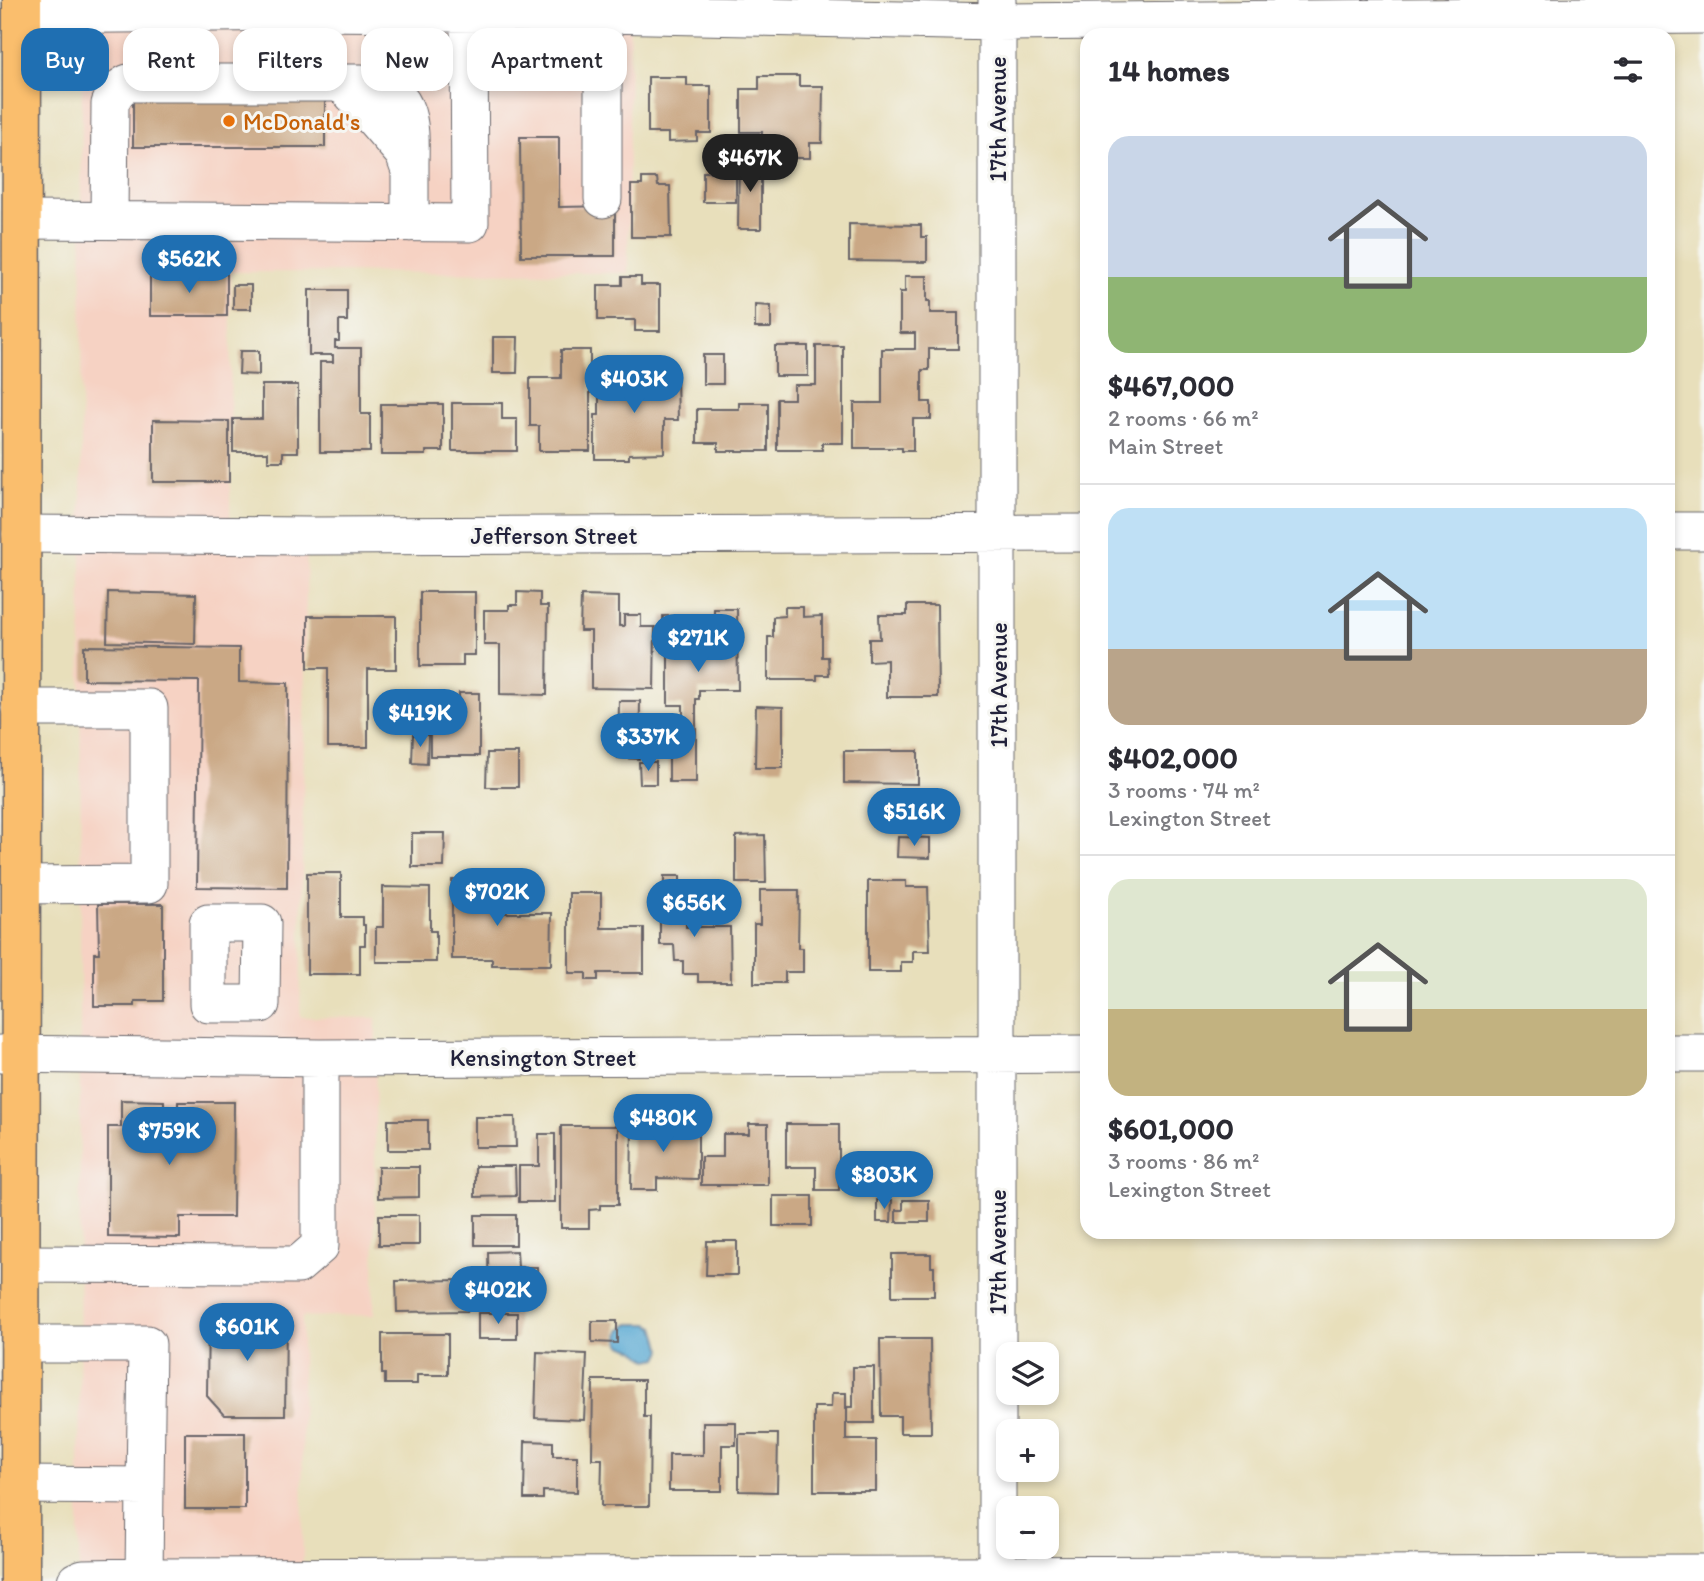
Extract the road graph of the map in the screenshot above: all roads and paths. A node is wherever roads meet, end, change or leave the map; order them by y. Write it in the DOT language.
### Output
graph roads {
  1 [pos="306,6"];
  2 [pos="246,7"];
  3 [pos="656,7"];
  4 [pos="22,8"];
  5 [pos="997,11"];
  6 [pos="469,14"];
  7 [pos="603,14"];
  8 [pos="1704,15"];
  9 [pos="11,85"];
  10 [pos="12,158"];
  11 [pos="603,199"];
  12 [pos="23,220"];
  13 [pos="109,220"];
  14 [pos="410,223"];
  15 [pos="12,289"];
  16 [pos="11,459"];
  17 [pos="1675,531"];
  18 [pos="1704,531"];
  19 [pos="999,533"];
  20 [pos="1080,533"];
  21 [pos="21,534"];
  22 [pos="20,708"];
  23 [pos="10,750"];
  24 [pos="21,885"];
  25 [pos="261,1004"];
  26 [pos="1675,1053"];
  27 [pos="1704,1053"];
  28 [pos="11,1054"];
  29 [pos="998,1054"];
  30 [pos="1080,1054"];
  31 [pos="261,1057"];
  32 [pos="320,1058"];
  33 [pos="21,1264"];
  34 [pos="13,1342"];
  35 [pos="13,1480"];
  36 [pos="145,1486"];
  37 [pos="1704,1573"];
  38 [pos="144,1577"];
  39 [pos="997,1578"];
  40 [pos="20,1581"];
  41 [pos="76,1581"];
  1 -- 2 [label="street"];
  1 -- 6 [label="street"];
  2 -- 4 [label="street"];
  3 -- 5 [label="street"];
  3 -- 7 [label="street"];
  4 -- 9 [label="main road"];
  5 -- 8 [label="street"];
  5 -- 19 [label="street, 17th Avenue"];
  6 -- 7 [label="street"];
  6 -- 14 [label="street"];
  7 -- 11 [label="street"];
  9 -- 10 [label="main road"];
  10 -- 12 [label="main road"];
  12 -- 13 [label="street"];
  12 -- 15 [label="main road"];
  13 -- 14 [label="street"];
  13 -- 14 [label="street"];
  15 -- 16 [label="main road"];
  16 -- 21 [label="main road"];
  17 -- 18 [label="street"];
  19 -- 20 [label="street, Jefferson Street"];
  19 -- 21 [label="street, Jefferson Street"];
  19 -- 29 [label="street, 17th Avenue"];
  21 -- 22 [label="main road"];
  22 -- 23 [label="main road"];
  22 -- 24 [label="street"];
  23 -- 24 [label="main road"];
  24 -- 28 [label="main road"];
  25 -- 31 [label="street"];
  26 -- 27 [label="street"];
  28 -- 31 [label="street, Kensington Street"];
  28 -- 33 [label="main road"];
  29 -- 30 [label="street, Kensington Street"];
  29 -- 32 [label="street, Kensington Street"];
  29 -- 39 [label="street, 17th Avenue"];
  31 -- 32 [label="street, Kensington Street"];
  32 -- 33 [label="street"];
  33 -- 34 [label="main road"];
  34 -- 35 [label="main road"];
  34 -- 36 [label="street"];
  35 -- 36 [label="street"];
  35 -- 40 [label="main road"];
  36 -- 38 [label="street"];
  37 -- 39 [label="street"];
  38 -- 39 [label="street"];
  38 -- 41 [label="street"];
}
